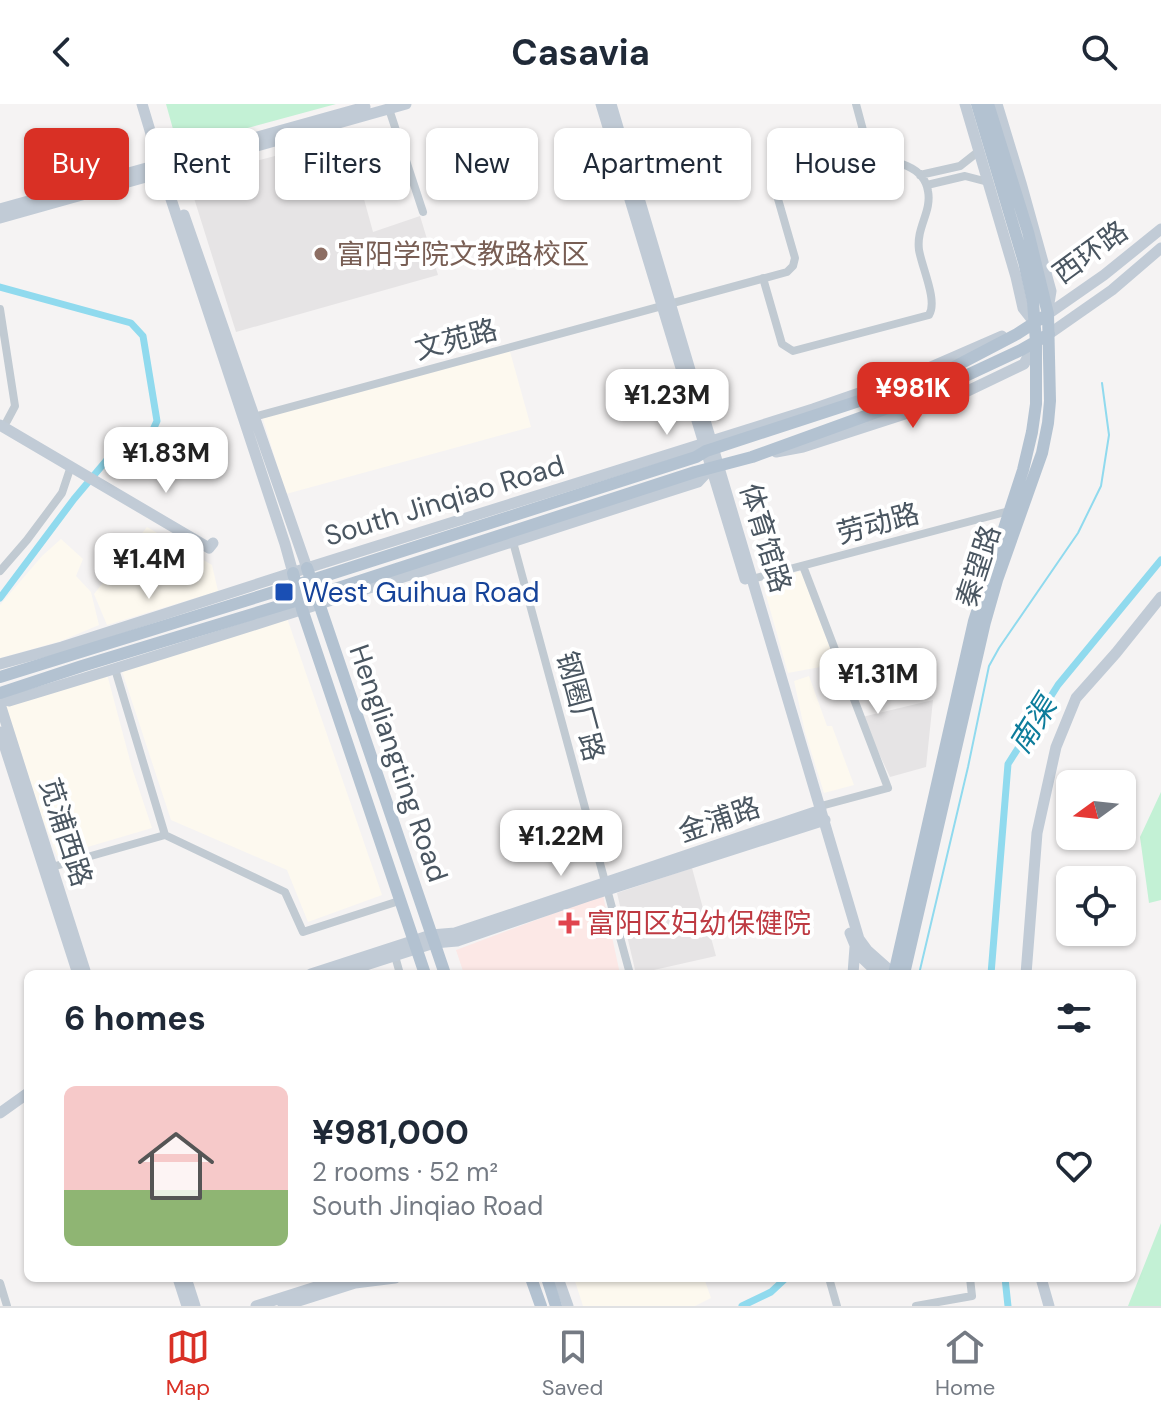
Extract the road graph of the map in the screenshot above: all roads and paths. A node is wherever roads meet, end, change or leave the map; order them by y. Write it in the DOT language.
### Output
graph roads {
  1 [pos="142,104"];
  2 [pos="150,104"];
  3 [pos="406,104"];
  4 [pos="601,104"];
  5 [pos="611,104"];
  6 [pos="856,104"];
  7 [pos="965,104"];
  8 [pos="977,104"];
  9 [pos="988,104"];
  10 [pos="997,104"];
  11 [pos="384,106"];
  12 [pos="150,128"];
  13 [pos="155,128"];
  14 [pos="862,128"];
  15 [pos="259,141"];
  16 [pos="979,151"];
  17 [pos="904,164"];
  18 [pos="145,173"];
  19 [pos="145,174"];
  20 [pos="920,175"];
  21 [pos="988,182"];
  22 [pos="927,185"];
  23 [pos="174,200"];
  24 [pos="176,200"];
  25 [pos="778,200"];
  26 [pos="0,209"];
  27 [pos="423,212"];
  28 [pos="0,218"];
  29 [pos="1161,229"];
  30 [pos="1161,248"];
  31 [pos="763,278"];
  32 [pos="665,304"];
  33 [pos="0,309"];
  34 [pos="1048,314"];
  35 [pos="1034,322"];
  36 [pos="1049,334"];
  37 [pos="1036,342"];
  38 [pos="254,417"];
  39 [pos="2,421"];
  40 [pos="708,446"];
  41 [pos="77,467"];
  42 [pos="715,467"];
  43 [pos="100,480"];
  44 [pos="519,502"];
  45 [pos="539,507"];
  46 [pos="1016,509"];
  47 [pos="579,510"];
  48 [pos="565,524"];
  49 [pos="513,542"];
  50 [pos="803,566"];
  51 [pos="0,571"];
  52 [pos="309,574"];
  53 [pos="294,579"];
  54 [pos="749,580"];
  55 [pos="1161,597"];
  56 [pos="318,598"];
  57 [pos="300,604"];
  58 [pos="62,647"];
  59 [pos="82,651"];
  60 [pos="0,664"];
  61 [pos="115,669"];
  62 [pos="0,677"];
  63 [pos="0,694"];
  64 [pos="0,704"];
  65 [pos="0,732"];
  66 [pos="820,814"];
  67 [pos="165,835"];
  68 [pos="52,867"];
  69 [pos="607,886"];
  70 [pos="399,901"];
  71 [pos="433,939"];
  72 [pos="857,943"];
  73 [pos="415,945"];
  74 [pos="395,956"];
  75 [pos="77,970"];
  76 [pos="85,970"];
  77 [pos="325,970"];
  78 [pos="351,970"];
  79 [pos="399,970"];
  80 [pos="424,970"];
  81 [pos="444,970"];
  82 [pos="629,970"];
  83 [pos="854,970"];
  84 [pos="875,970"];
  85 [pos="889,970"];
  86 [pos="895,970"];
  87 [pos="905,970"];
  88 [pos="1026,970"];
  89 [pos="24,1096"];
  90 [pos="24,1104"];
  91 [pos="0,1113"];
  92 [pos="0,1121"];
  93 [pos="179,1282"];
  94 [pos="187,1282"];
  95 [pos="331,1282"];
  96 [pos="363,1282"];
  97 [pos="532,1282"];
  98 [pos="548,1282"];
  99 [pos="559,1282"];
  100 [pos="830,1282"];
  101 [pos="970,1282"];
  102 [pos="1042,1282"];
  103 [pos="0,1283"];
  104 [pos="7,1306"];
  105 [pos="187,1306"];
  106 [pos="195,1306"];
  107 [pos="256,1306"];
  108 [pos="283,1306"];
  109 [pos="541,1306"];
  110 [pos="556,1306"];
  111 [pos="568,1306"];
  112 [pos="837,1306"];
  113 [pos="916,1306"];
  114 [pos="1049,1306"];
  1 -- 12 [label="main road"];
  2 -- 13 [label="main road"];
  3 -- 11 [label="main road"];
  4 -- 32 [label="main road, 体育馆路"];
  5 -- 32 [label="main road, 体育馆路"];
  6 -- 14 [label="street"];
  7 -- 16 [label="main road, 秦望路"];
  8 -- 35 [label="main road, 秦望路"];
  9 -- 34 [label="main road, 秦望路"];
  10 -- 34 [label="main road, 秦望路"];
  11 -- 15 [label="main road"];
  11 -- 27 [label="street"];
  16 -- 20 [label="street"];
  16 -- 21 [label="main road, 秦望路"];
  17 -- 20 [label="street"];
  18 -- 26 [label="main road"];
  19 -- 28 [label="main road"];
  20 -- 22 [label="street"];
  21 -- 22 [label="street"];
  21 -- 35 [label="main road, 秦望路"];
  22 -- 31 [label="street"];
  23 -- 53 [label="main road"];
  24 -- 38 [label="main road"];
  25 -- 31 [label="street, 文苑路"];
  29 -- 34 [label="main road, 西环路"];
  30 -- 36 [label="main road, 西环路"];
  31 -- 32 [label="street, 文苑路"];
  32 -- 38 [label="street, 文苑路"];
  32 -- 40 [label="main road, 体育馆路"];
  33 -- 39 [label="street"];
  34 -- 35 [label="main road, South Jinqiao Road"];
  34 -- 36 [label="main road, 秦望路"];
  35 -- 37 [label="main road, 秦望路"];
  35 -- 40 [label="main road, South Jinqiao Road"];
  36 -- 37 [label="main road, South Jinqiao Road"];
  36 -- 46 [label="main road, 秦望路"];
  37 -- 42 [label="main road, South Jinqiao Road"];
  37 -- 46 [label="main road, 秦望路"];
  38 -- 52 [label="main road"];
  39 -- 41 [label="main road"];
  40 -- 42 [label="main road, 体育馆路"];
  40 -- 44 [label="main road, South Jinqiao Road"];
  40 -- 45 [label="main road, South Jinqiao Road"];
  41 -- 43 [label="main road"];
  41 -- 51 [label="street"];
  42 -- 47 [label="main road, South Jinqiao Road"];
  42 -- 48 [label="main road, South Jinqiao Road"];
  42 -- 54 [label="main road, 体育馆路"];
  43 -- 43 [label="main road"];
  44 -- 45 [label="main road"];
  44 -- 52 [label="main road, South Jinqiao Road"];
  45 -- 52 [label="main road, South Jinqiao Road"];
  46 -- 50 [label="street, 劳动路"];
  46 -- 86 [label="main road, 秦望路"];
  46 -- 87 [label="main road, 秦望路"];
  47 -- 48 [label="main road"];
  47 -- 56 [label="main road, South Jinqiao Road"];
  48 -- 49 [label="main road, South Jinqiao Road"];
  49 -- 56 [label="main road, South Jinqiao Road"];
  49 -- 69 [label="street, 钢圈厂路"];
  50 -- 54 [label="street, 劳动路"];
  50 -- 66 [label="street"];
  52 -- 53 [label="main road"];
  52 -- 56 [label="main road, Hengliangting Road"];
  53 -- 57 [label="main road, Hengliangting Road"];
  53 -- 58 [label="main road"];
  53 -- 59 [label="main road"];
  54 -- 66 [label="main road, 体育馆路"];
  55 -- 88 [label="main road"];
  56 -- 57 [label="main road"];
  56 -- 71 [label="main road, Hengliangting Road"];
  57 -- 61 [label="main road"];
  57 -- 63 [label="main road"];
  57 -- 70 [label="main road, Hengliangting Road"];
  58 -- 59 [label="main road"];
  58 -- 60 [label="main road"];
  59 -- 62 [label="main road"];
  61 -- 63 [label="main road"];
  61 -- 67 [label="street"];
  64 -- 68 [label="main road, 苋浦西路"];
  65 -- 75 [label="main road"];
  66 -- 69 [label="main road, 金浦路"];
  66 -- 72 [label="main road, 体育馆路"];
  67 -- 68 [label="street"];
  67 -- 70 [label="street"];
  68 -- 76 [label="main road, 苋浦西路"];
  69 -- 71 [label="main road, 金浦路"];
  69 -- 82 [label="street, 钢圈厂路"];
  70 -- 73 [label="main road, Hengliangting Road"];
  71 -- 73 [label="main road, 金浦路"];
  71 -- 81 [label="main road, Hengliangting Road"];
  72 -- 83 [label="main road, 体育馆路"];
  72 -- 84 [label="main road, 体育馆路"];
  72 -- 85 [label="main road, 体育馆路"];
  73 -- 74 [label="main road, 金浦路"];
  73 -- 77 [label="main road, 金浦路"];
  73 -- 80 [label="main road, Hengliangting Road"];
  74 -- 78 [label="main road, 金浦路"];
  74 -- 79 [label="street"];
  89 -- 91 [label="main road"];
  90 -- 92 [label="main road"];
  93 -- 105 [label="main road"];
  94 -- 106 [label="main road"];
  95 -- 107 [label="main road"];
  96 -- 108 [label="main road"];
  97 -- 109 [label="main road"];
  98 -- 110 [label="main road"];
  99 -- 111 [label="main road"];
  100 -- 112 [label="street"];
  101 -- 113 [label="street"];
  102 -- 114 [label="main road"];
  103 -- 104 [label="street"];
}
